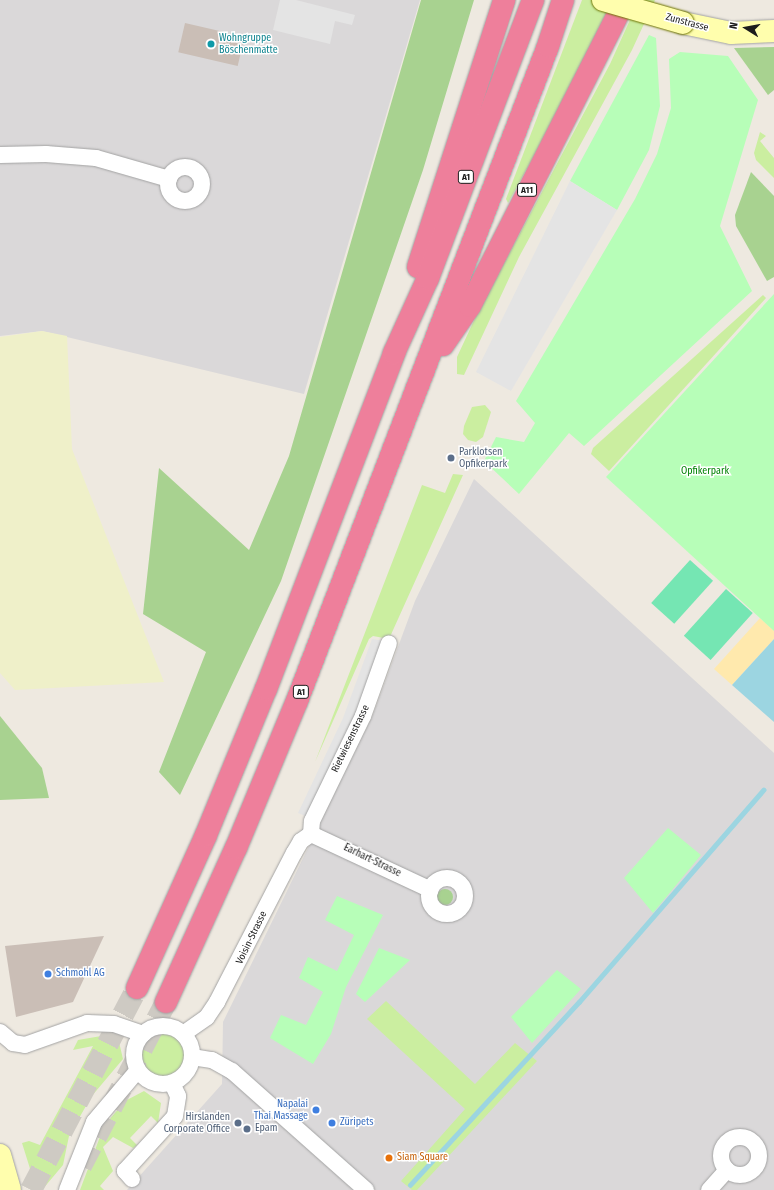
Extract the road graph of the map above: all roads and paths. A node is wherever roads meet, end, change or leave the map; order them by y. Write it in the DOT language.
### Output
graph roads {
  1 [pos="504,0"];
  2 [pos="533,0"];
  3 [pos="563,0"];
  4 [pos="572,0"];
  5 [pos="602,0"];
  6 [pos="625,0"];
  7 [pos="774,31"];
  8 [pos="548,46"];
  9 [pos="0,155"];
  10 [pos="169,179"];
  11 [pos="394,353"];
  12 [pos="422,376"];
  13 [pos="389,643"];
  14 [pos="311,834"];
  15 [pos="431,890"];
  16 [pos="137,988"];
  17 [pos="166,1002"];
  18 [pos="0,1032"];
  19 [pos="143,1034"];
  20 [pos="183,1034"];
  21 [pos="192,1057"];
  22 [pos="138,1070"];
  23 [pos="172,1083"];
  24 [pos="0,1155"];
  25 [pos="727,1170"];
  26 [pos="132,1179"];
  27 [pos="10,1190"];
  28 [pos="67,1190"];
  29 [pos="366,1190"];
  30 [pos="709,1190"];
  1 -- 11 [label="highway"];
  2 -- 11 [label="highway, A1"];
  3 -- 8 [label="highway, A1"];
  4 -- 8 [label="highway"];
  5 -- 7 [label="street, Zunstrasse, bridge"];
  6 -- 12 [label="highway, A11"];
  8 -- 12 [label="highway, A1"];
  9 -- 10 [label="street"];
  11 -- 16 [label="highway, A1"];
  12 -- 17 [label="highway, A1"];
  13 -- 14 [label="street, Rietwiesenstrasse"];
  14 -- 15 [label="street, Earhart-Strasse"];
  14 -- 20 [label="street, Voisin-Strasse"];
  18 -- 19 [label="street"];
  19 -- 20 [label="street"];
  19 -- 22 [label="street"];
  20 -- 21 [label="street"];
  21 -- 23 [label="street"];
  21 -- 29 [label="street"];
  22 -- 23 [label="street"];
  22 -- 28 [label="street"];
  23 -- 26 [label="street"];
  24 -- 27 [label="street"];
  25 -- 30 [label="street"];
}
